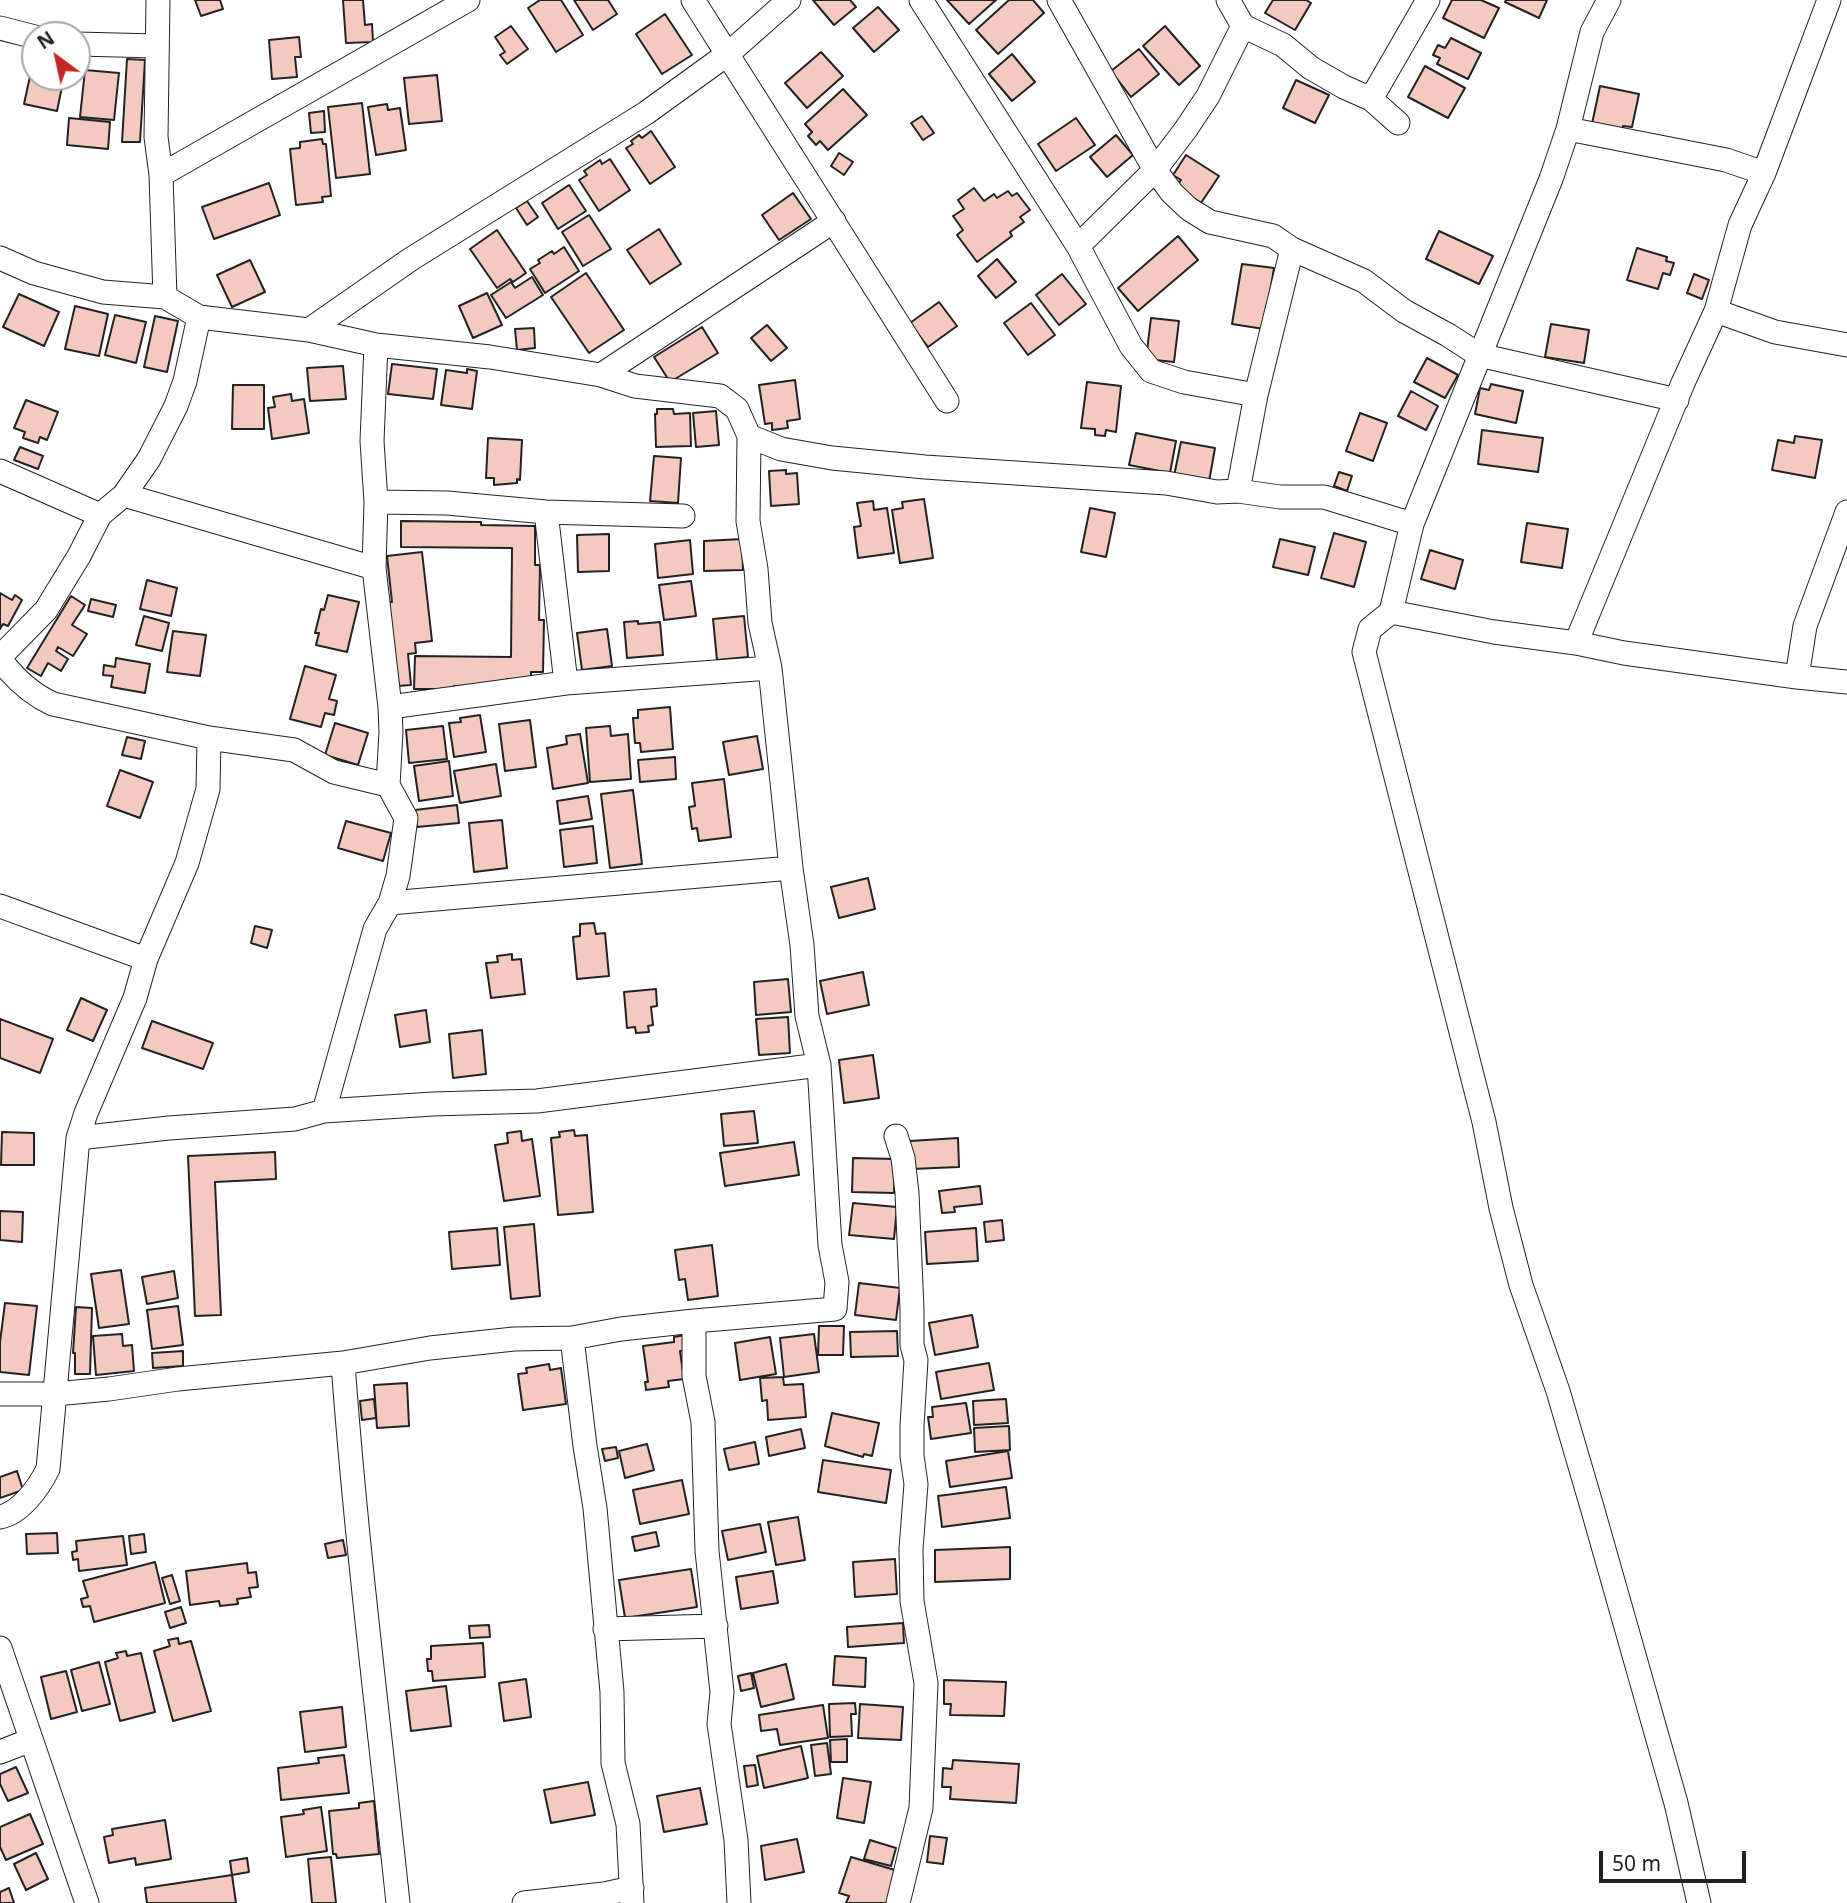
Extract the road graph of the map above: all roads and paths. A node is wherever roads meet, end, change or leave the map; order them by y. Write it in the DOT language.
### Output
graph roads {
  1 [pos="158,0"];
  2 [pos="468,0"];
  3 [pos="693,0"];
  4 [pos="789,0"];
  5 [pos="921,0"];
  6 [pos="1059,0"];
  7 [pos="1227,0"];
  8 [pos="1428,0"];
  9 [pos="1609,0"];
  10 [pos="1829,0"];
  11 [pos="1243,26"];
  12 [pos="0,28"];
  13 [pos="21,33"];
  14 [pos="91,44"];
  15 [pos="156,46"];
  16 [pos="729,53"];
  17 [pos="1371,99"];
  18 [pos="1398,123"];
  19 [pos="1568,129"];
  20 [pos="1155,170"];
  21 [pos="1764,173"];
  22 [pos="161,175"];
  23 [pos="834,221"];
  24 [pos="1078,246"];
  25 [pos="1292,249"];
  26 [pos="0,258"];
  27 [pos="165,297"];
  28 [pos="1716,311"];
  29 [pos="200,317"];
  30 [pos="309,330"];
  31 [pos="376,345"];
  32 [pos="1847,345"];
  33 [pos="1479,355"];
  34 [pos="601,375"];
  35 [pos="1256,395"];
  36 [pos="1677,400"];
  37 [pos="947,401"];
  38 [pos="750,436"];
  39 [pos="0,471"];
  40 [pos="1238,491"];
  41 [pos="124,495"];
  42 [pos="376,502"];
  43 [pos="547,512"];
  44 [pos="1847,512"];
  45 [pos="100,515"];
  46 [pos="682,516"];
  47 [pos="1412,524"];
  48 [pos="374,568"];
  49 [pos="1391,612"];
  50 [pos="1576,643"];
  51 [pos="0,658"];
  52 [pos="770,668"];
  53 [pos="1797,677"];
  54 [pos="1847,682"];
  55 [pos="566,683"];
  56 [pos="390,707"];
  57 [pos="209,738"];
  58 [pos="388,785"];
  59 [pos="791,868"];
  60 [pos="390,903"];
  61 [pos="0,906"];
  62 [pos="146,959"];
  63 [pos="819,1065"];
  64 [pos="324,1111"];
  65 [pos="896,1136"];
  66 [pos="78,1138"];
  67 [pos="694,1321"];
  68 [pos="572,1338"];
  69 [pos="343,1363"];
  70 [pos="0,1394"];
  71 [pos="55,1394"];
  72 [pos="0,1517"];
  73 [pos="716,1626"];
  74 [pos="605,1629"];
  75 [pos="0,1648"];
  76 [pos="31,1740"];
  77 [pos="0,1752"];
  78 [pos="632,1895"];
  79 [pos="87,1903"];
  80 [pos="398,1903"];
  81 [pos="524,1903"];
  82 [pos="739,1903"];
  83 [pos="898,1903"];
  84 [pos="1699,1903"];
  1 -- 15 [label="street"];
  2 -- 22 [label="street"];
  3 -- 16 [label="street"];
  4 -- 16 [label="street"];
  5 -- 24 [label="street"];
  6 -- 20 [label="street"];
  7 -- 11 [label="street"];
  8 -- 17 [label="street"];
  9 -- 19 [label="street"];
  10 -- 21 [label="street"];
  11 -- 17 [label="street"];
  11 -- 20 [label="street"];
  12 -- 13 [label="street"];
  14 -- 15 [label="street"];
  15 -- 22 [label="street"];
  16 -- 23 [label="street"];
  16 -- 30 [label="street"];
  17 -- 18 [label="street"];
  19 -- 21 [label="street"];
  19 -- 33 [label="street"];
  20 -- 24 [label="street"];
  20 -- 25 [label="street"];
  21 -- 28 [label="street"];
  22 -- 27 [label="street"];
  23 -- 34 [label="street"];
  23 -- 37 [label="street"];
  24 -- 35 [label="street"];
  25 -- 33 [label="street"];
  25 -- 35 [label="street"];
  26 -- 27 [label="street"];
  27 -- 29 [label="street"];
  28 -- 32 [label="street"];
  28 -- 36 [label="street"];
  29 -- 30 [label="street"];
  29 -- 41 [label="street"];
  30 -- 31 [label="street"];
  31 -- 34 [label="street"];
  31 -- 42 [label="street"];
  33 -- 36 [label="street"];
  33 -- 47 [label="street"];
  34 -- 38 [label="street"];
  35 -- 40 [label="street"];
  36 -- 50 [label="street"];
  38 -- 40 [label="street"];
  38 -- 52 [label="street"];
  39 -- 45 [label="street"];
  40 -- 47 [label="street"];
  41 -- 45 [label="street"];
  41 -- 48 [label="street"];
  42 -- 43 [label="street"];
  42 -- 48 [label="street"];
  43 -- 46 [label="street"];
  43 -- 55 [label="street"];
  44 -- 53 [label="street"];
  45 -- 51 [label="street"];
  47 -- 49 [label="street"];
  48 -- 56 [label="street"];
  49 -- 50 [label="street"];
  49 -- 84 [label="street"];
  50 -- 53 [label="street"];
  51 -- 57 [label="street"];
  52 -- 55 [label="street"];
  52 -- 59 [label="street"];
  53 -- 54 [label="street"];
  55 -- 56 [label="street"];
  56 -- 58 [label="street"];
  57 -- 58 [label="street"];
  57 -- 62 [label="street"];
  58 -- 60 [label="street"];
  59 -- 60 [label="street"];
  59 -- 63 [label="street"];
  60 -- 64 [label="street"];
  61 -- 62 [label="street"];
  62 -- 66 [label="street"];
  63 -- 64 [label="street"];
  63 -- 67 [label="street"];
  64 -- 66 [label="street"];
  65 -- 83 [label="street"];
  66 -- 71 [label="street"];
  67 -- 68 [label="street"];
  67 -- 73 [label="street"];
  68 -- 69 [label="street"];
  68 -- 74 [label="street"];
  69 -- 71 [label="street"];
  69 -- 80 [label="street"];
  70 -- 71 [label="street"];
  71 -- 72 [label="street"];
  73 -- 74 [label="street"];
  73 -- 82 [label="street"];
  74 -- 78 [label="street"];
  75 -- 76 [label="street"];
  76 -- 77 [label="street"];
  76 -- 79 [label="street"];
  78 -- 81 [label="street"];
}
